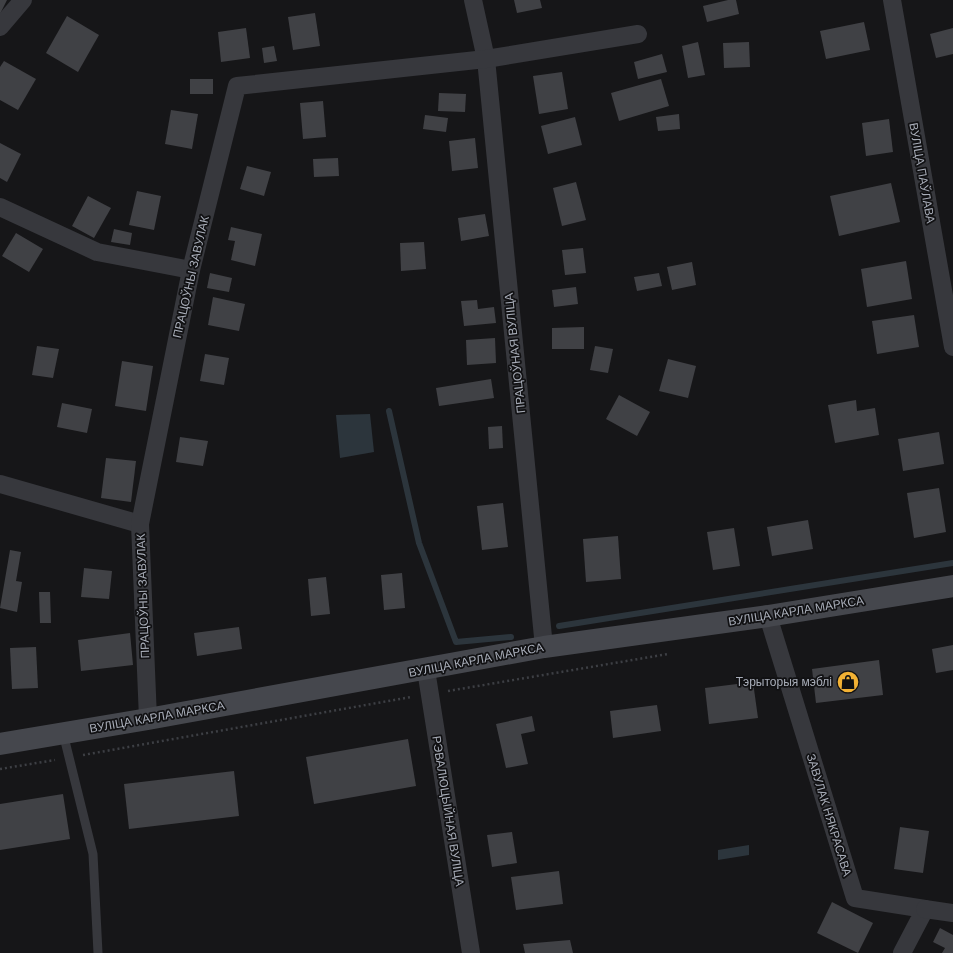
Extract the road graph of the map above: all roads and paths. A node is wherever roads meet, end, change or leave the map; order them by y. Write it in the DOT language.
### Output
graph roads {
  1 [pos="23,0"];
  2 [pos="473,0"];
  3 [pos="892,0"];
  4 [pos="0,27"];
  5 [pos="638,34"];
  6 [pos="486,59"];
  7 [pos="0,207"];
  8 [pos="191,270"];
  9 [pos="953,347"];
  10 [pos="0,484"];
  11 [pos="140,524"];
  12 [pos="953,586"];
  13 [pos="768,616"];
  14 [pos="544,647"];
  15 [pos="672,653"];
  16 [pos="426,670"];
  17 [pos="430,694"];
  18 [pos="148,719"];
  19 [pos="63,733"];
  20 [pos="0,744"];
  21 [pos="69,758"];
  22 [pos="0,769"];
  23 [pos="925,909"];
  24 [pos="953,913"];
  25 [pos="98,953"];
  26 [pos="471,953"];
  27 [pos="902,953"];
  1 -- 4 [label="street"];
  2 -- 6 [label="street, ПРАЦОЎНАЯ ВУЛІЦА"];
  3 -- 9 [label="street, ВУЛІЦА ПАЎЛАВА"];
  5 -- 6 [label="street"];
  6 -- 8 [label="street, ПРАЦОЎНЫ ЗАВУЛАК"];
  6 -- 14 [label="street, ПРАЦОЎНАЯ ВУЛІЦА"];
  7 -- 8 [label="street"];
  8 -- 11 [label="street, ПРАЦОЎНЫ ЗАВУЛАК"];
  10 -- 11 [label="street"];
  11 -- 18 [label="street, ПРАЦОЎНЫ ЗАВУЛАК"];
  12 -- 13 [label="main road, ВУЛІЦА КАРЛА МАРКСА"];
  13 -- 14 [label="main road, ВУЛІЦА КАРЛА МАРКСА"];
  13 -- 23 [label="street, ЗАВУЛАК НЯКРАСАВА"];
  14 -- 16 [label="main road, ВУЛІЦА КАРЛА МАРКСА"];
  15 -- 17 [label="path"];
  16 -- 17 [label="street, РЭВАЛЮЦЫЙНАЯ ВУЛІЦА"];
  16 -- 18 [label="main road, ВУЛІЦА КАРЛА МАРКСА"];
  17 -- 21 [label="path"];
  17 -- 26 [label="street, РЭВАЛЮЦЫЙНАЯ ВУЛІЦА"];
  18 -- 19 [label="main road, ВУЛІЦА КАРЛА МАРКСА"];
  19 -- 20 [label="main road, ВУЛІЦА КАРЛА МАРКСА"];
  19 -- 21 [label="lane"];
  21 -- 22 [label="path"];
  21 -- 25 [label="lane"];
  23 -- 24 [label="street"];
  23 -- 27 [label="street"];
}
